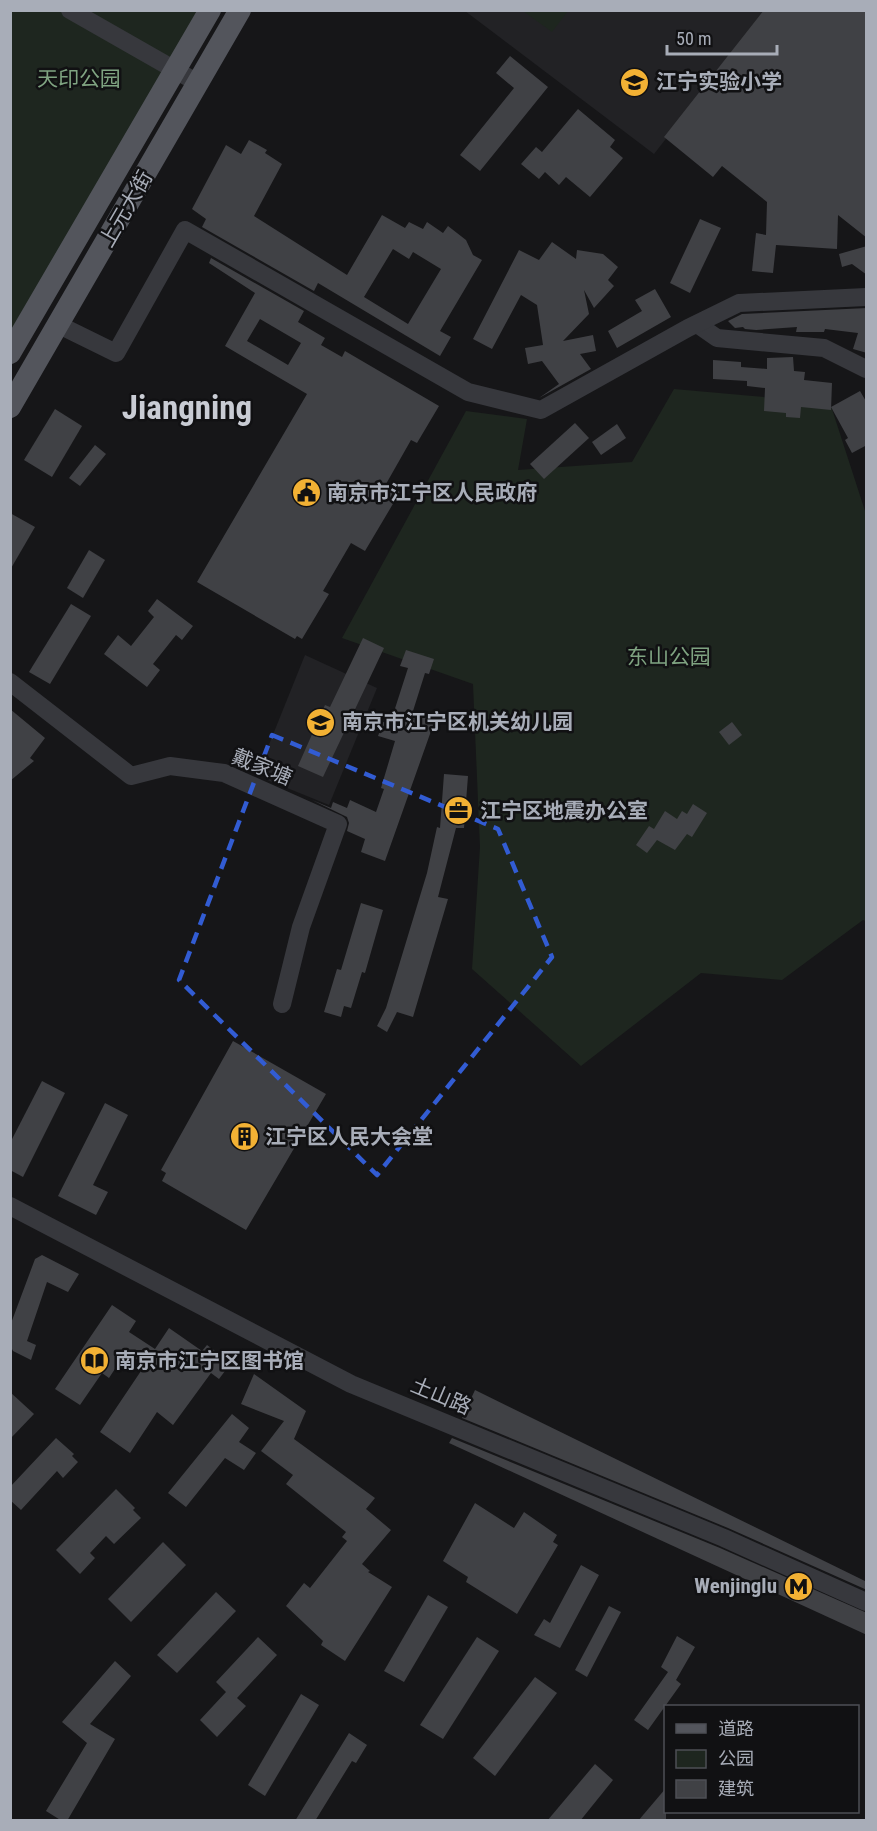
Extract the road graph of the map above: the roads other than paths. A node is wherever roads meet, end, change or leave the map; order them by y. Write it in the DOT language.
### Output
graph roads {
  1 [pos="70,10"];
  2 [pos="210,10"];
  3 [pos="240,10"];
  4 [pos="176,70"];
  5 [pos="198,83"];
  6 [pos="867,297"];
  7 [pos="697,324"];
  8 [pos="59,325"];
  9 [pos="10,353"];
  10 [pos="867,369"];
  11 [pos="10,407"];
  12 [pos="10,682"];
  13 [pos="282,1004"];
  14 [pos="10,1206"];
  15 [pos="867,1602"];
  1 -- 4 [label="street"];
  2 -- 4 [label="main road, 上元大街"];
  3 -- 5 [label="main road, 上元大街"];
  4 -- 5 [label="street"];
  4 -- 9 [label="main road, 上元大街"];
  5 -- 8 [label="main road, 上元大街"];
  6 -- 7 [label="street"];
  7 -- 8 [label="street"];
  7 -- 10 [label="street"];
  8 -- 11 [label="main road, 上元大街"];
  12 -- 13 [label="street, 戴家塘"];
  14 -- 15 [label="street, 土山路"];
}
